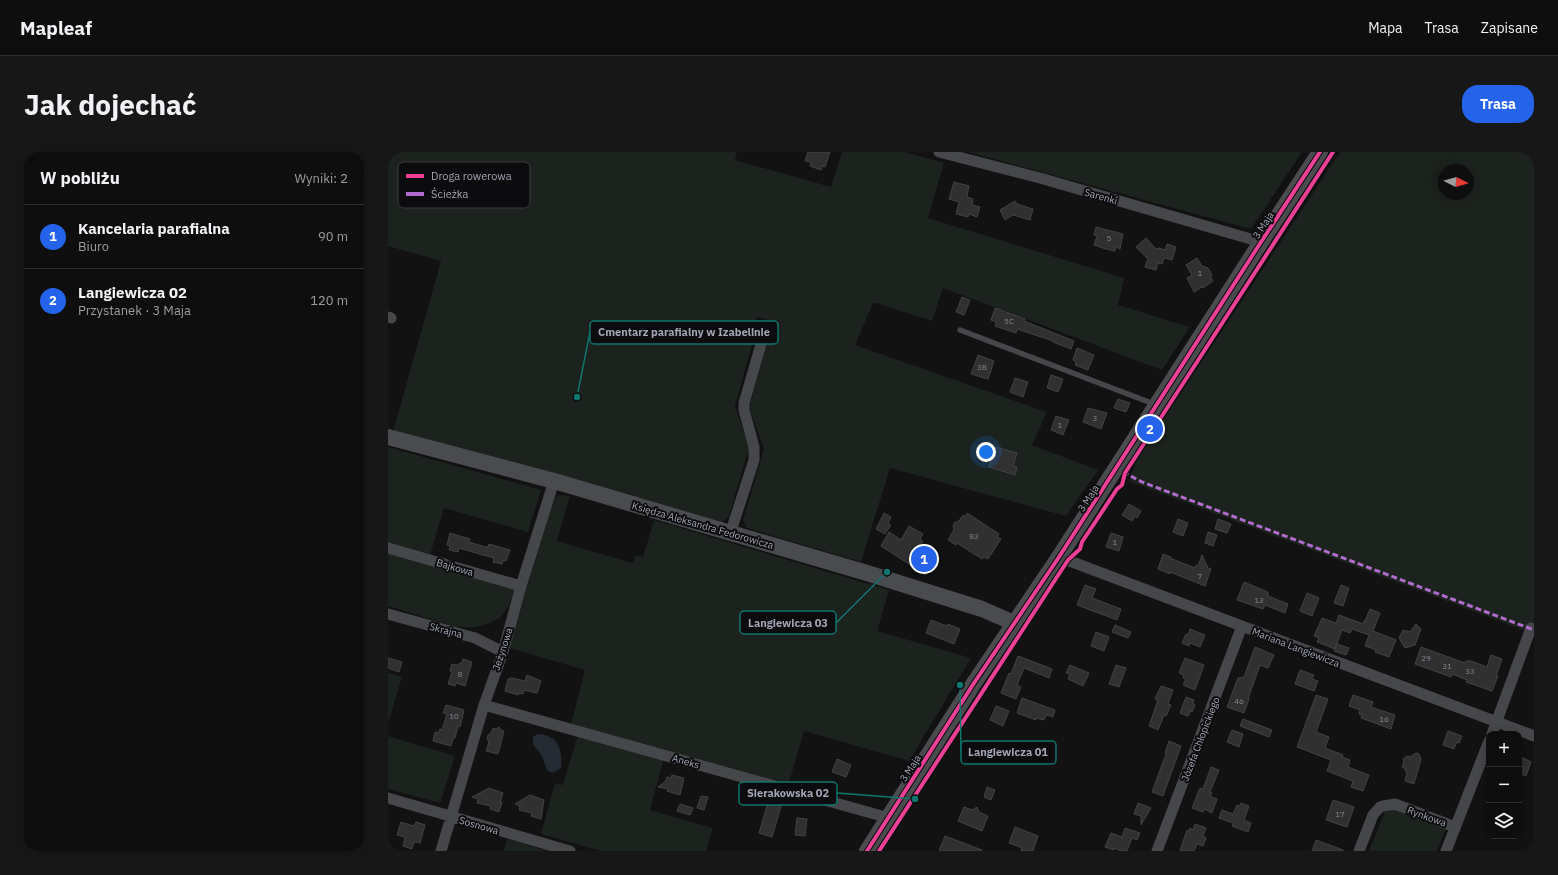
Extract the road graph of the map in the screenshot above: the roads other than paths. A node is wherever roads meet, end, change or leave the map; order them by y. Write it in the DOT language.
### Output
graph roads {
  1 [pos="939,152"];
  2 [pos="1320,152"];
  3 [pos="1261,242"];
  4 [pos="960,330"];
  5 [pos="764,334"];
  6 [pos="1156,405"];
  7 [pos="388,437"];
  8 [pos="554,481"];
  9 [pos="730,534"];
  10 [pos="388,548"];
  11 [pos="1059,557"];
  12 [pos="521,586"];
  13 [pos="388,614"];
  14 [pos="1014,624"];
  15 [pos="1242,626"];
  16 [pos="1531,628"];
  17 [pos="503,652"];
  18 [pos="484,705"];
  19 [pos="1496,722"];
  20 [pos="1493,731"];
  21 [pos="1534,736"];
  22 [pos="1486,749"];
  23 [pos="388,798"];
  24 [pos="451,817"];
  25 [pos="889,818"];
  26 [pos="1455,827"];
  27 [pos="441,851"];
  28 [pos="570,851"];
  29 [pos="868,851"];
  30 [pos="1157,851"];
  31 [pos="1359,851"];
  32 [pos="1446,851"];
  1 -- 3 [label="street, Sarenki"];
  2 -- 3 [label="street, 3 Maja"];
  3 -- 6 [label="street, 3 Maja"];
  4 -- 6 [label="lane"];
  5 -- 9 [label="street"];
  6 -- 11 [label="street, 3 Maja"];
  7 -- 8 [label="street, Księdza Aleksandra Fedorowicza"];
  8 -- 9 [label="street, Księdza Aleksandra Fedorowicza"];
  8 -- 12 [label="street, Jeżynowa"];
  9 -- 14 [label="street, Księdza Aleksandra Fedorowicza"];
  10 -- 12 [label="street, Bajkowa"];
  11 -- 14 [label="street, 3 Maja"];
  11 -- 15 [label="street, Mariana Langiewicza"];
  12 -- 17 [label="street, Jeżynowa"];
  13 -- 17 [label="street, Skrajna"];
  14 -- 25 [label="street, 3 Maja"];
  15 -- 19 [label="street, Mariana Langiewicza"];
  15 -- 30 [label="street, Józefa Chłopickiego"];
  16 -- 19 [label="street"];
  17 -- 18 [label="street, Jeżynowa"];
  18 -- 24 [label="street, Jeżynowa"];
  18 -- 25 [label="street, Aneks"];
  19 -- 20 [label="street"];
  19 -- 21 [label="street, Mariana Langiewicza"];
  22 -- 26 [label="street, Rynkowa"];
  23 -- 24 [label="street, Sosnowa"];
  24 -- 27 [label="street, Jeżynowa"];
  24 -- 28 [label="street, Sosnowa"];
  25 -- 29 [label="street, 3 Maja"];
  26 -- 31 [label="street, Rynkowa"];
  26 -- 32 [label="street"];
}
